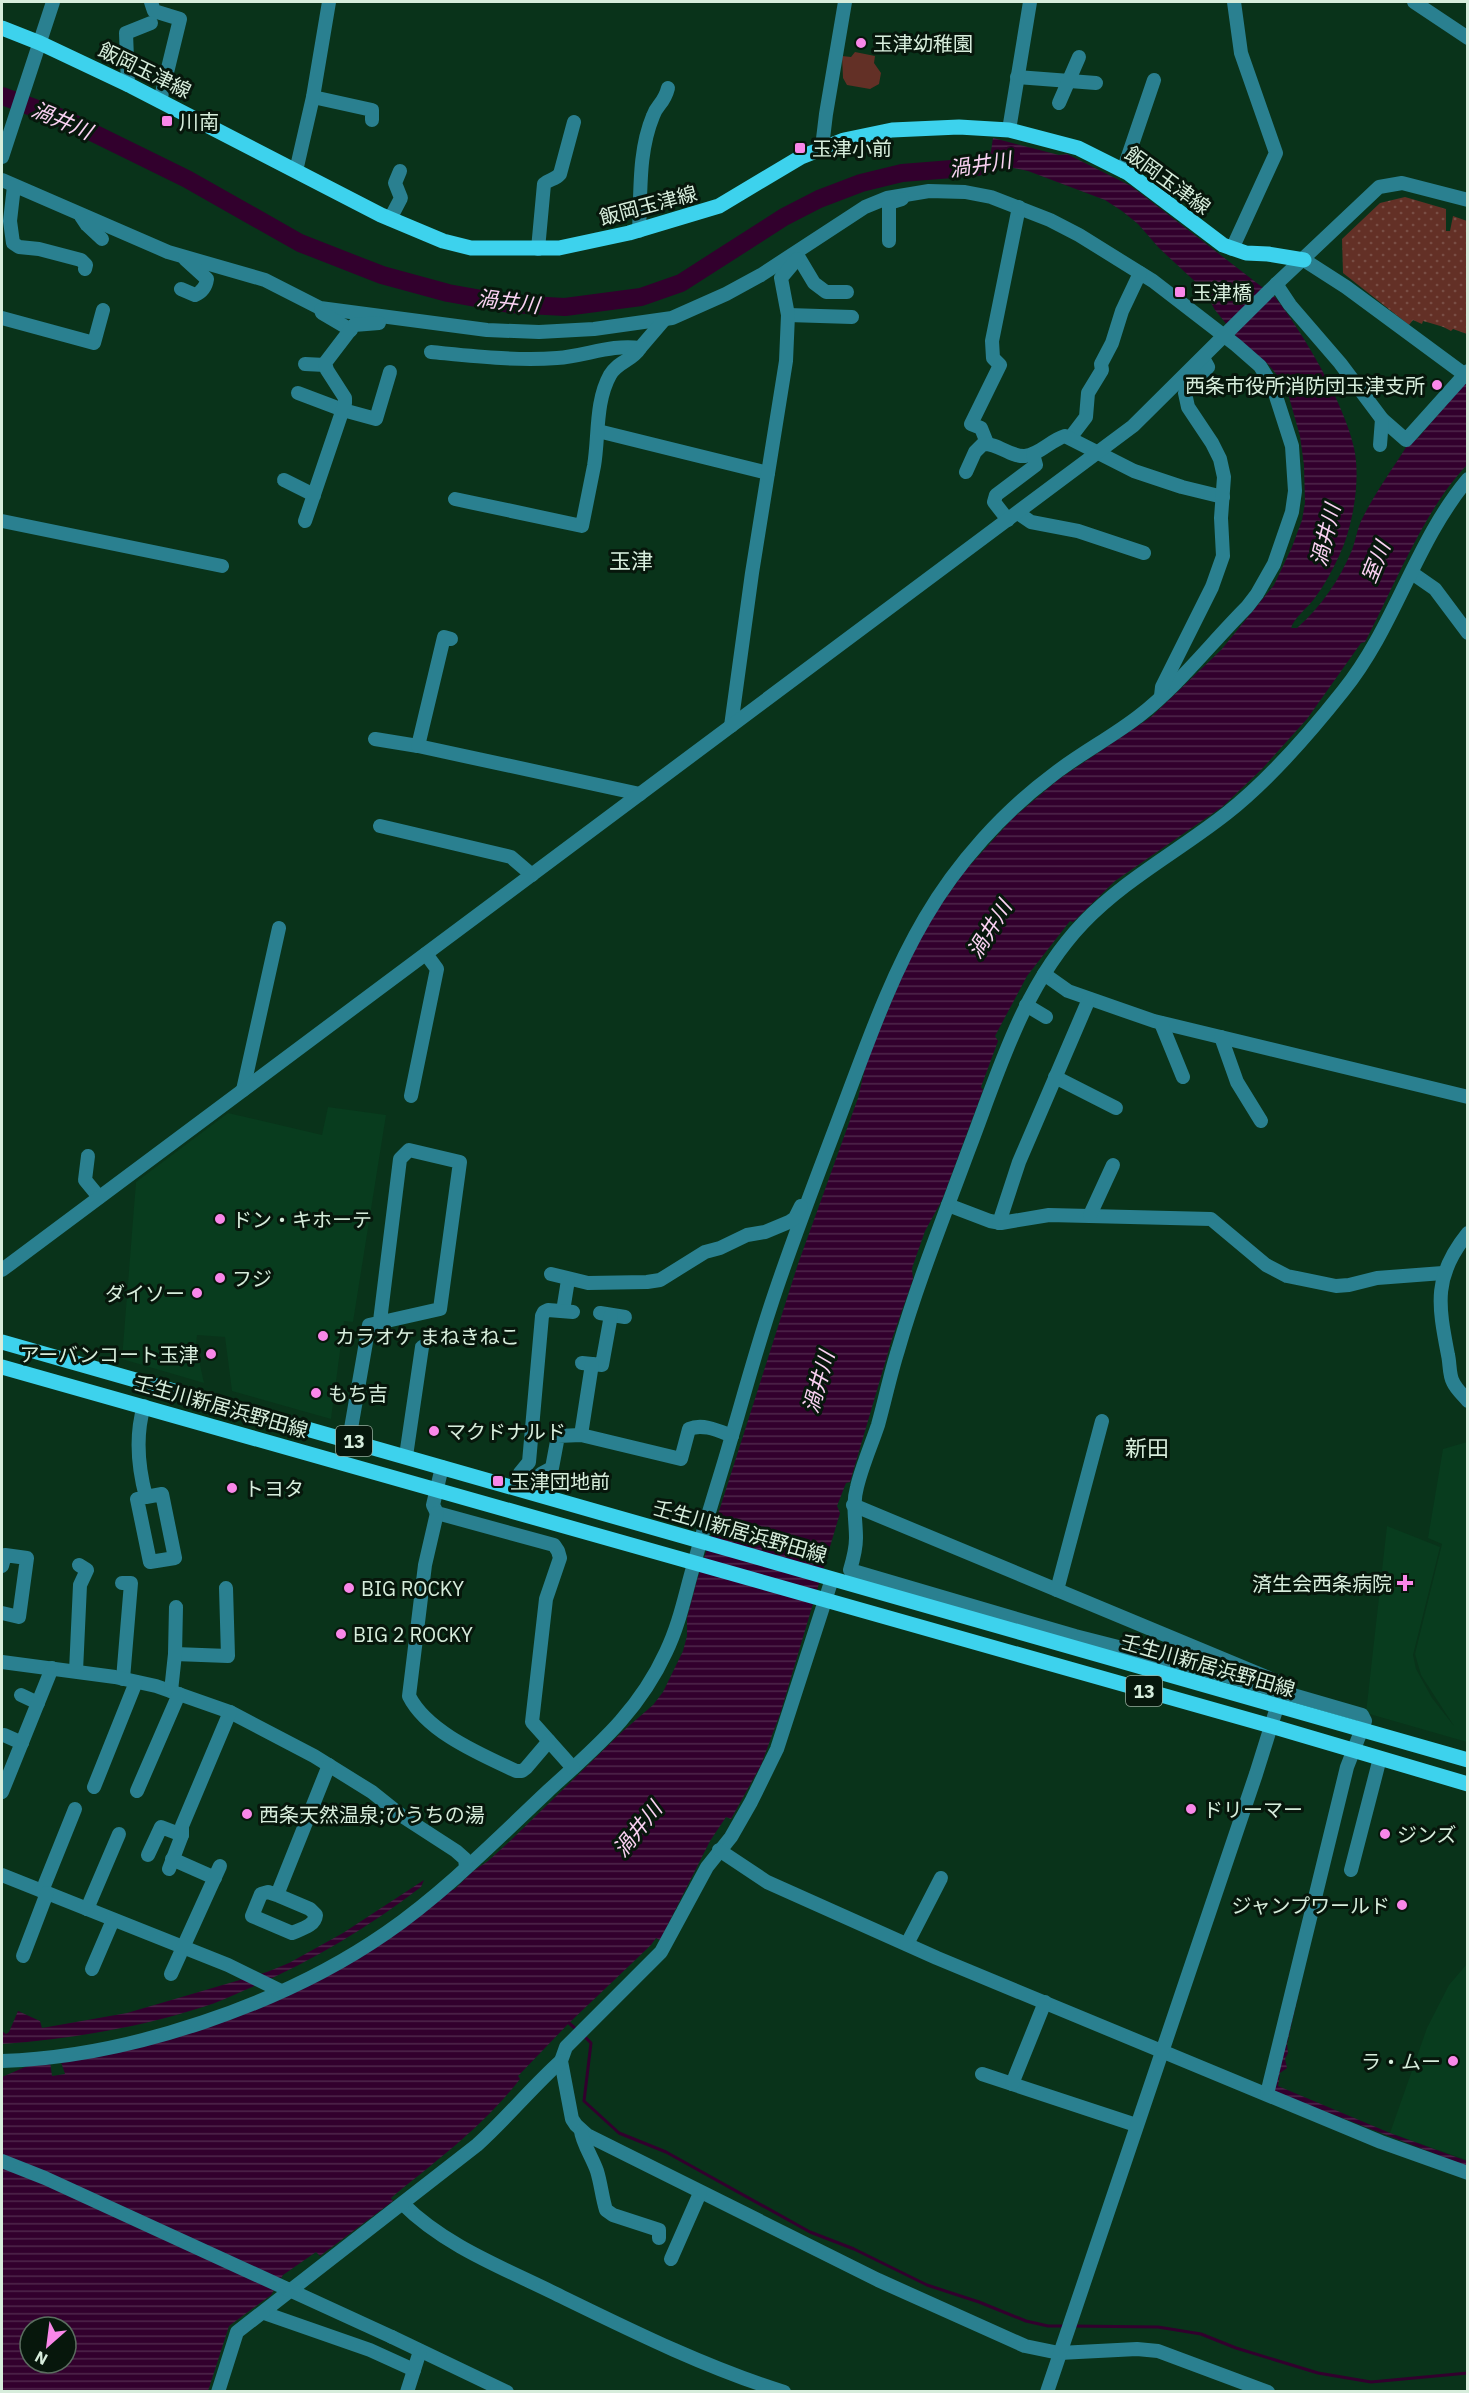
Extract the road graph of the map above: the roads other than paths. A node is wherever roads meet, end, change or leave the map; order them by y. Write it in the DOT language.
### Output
graph roads {
  1 [pos="53,2"];
  2 [pos="151,2"];
  3 [pos="329,2"];
  4 [pos="845,2"];
  5 [pos="1030,2"];
  6 [pos="1234,2"];
  7 [pos="1414,2"];
  8 [pos="151,23"];
  9 [pos="2,28"];
  10 [pos="1467,38"];
  11 [pos="38,48"];
  12 [pos="1079,57"];
  13 [pos="1017,77"];
  14 [pos="1154,80"];
  15 [pos="1068,81"];
  16 [pos="1096,83"];
  17 [pos="128,85"];
  18 [pos="668,88"];
  19 [pos="313,97"];
  20 [pos="160,101"];
  21 [pos="1059,103"];
  22 [pos="372,120"];
  23 [pos="574,122"];
  24 [pos="1009,130"];
  25 [pos="822,147"];
  26 [pos="2,157"];
  27 [pos="296,171"];
  28 [pos="400,171"];
  29 [pos="1123,171"];
  30 [pos="8,183"];
  31 [pos="905,195"];
  32 [pos="1467,200"];
  33 [pos="1019,207"];
  34 [pos="81,216"];
  35 [pos="390,219"];
  36 [pos="639,231"];
  37 [pos="102,239"];
  38 [pos="889,241"];
  39 [pos="538,249"];
  40 [pos="1232,249"];
  41 [pos="797,255"];
  42 [pos="184,257"];
  43 [pos="1304,260"];
  44 [pos="85,269"];
  45 [pos="1140,273"];
  46 [pos="1273,287"];
  47 [pos="181,288"];
  48 [pos="847,292"];
  49 [pos="320,308"];
  50 [pos="103,310"];
  51 [pos="788,315"];
  52 [pos="852,317"];
  53 [pos="2,318"];
  54 [pos="391,319"];
  55 [pos="664,320"];
  56 [pos="351,330"];
  57 [pos="1226,335"];
  58 [pos="640,348"];
  59 [pos="431,352"];
  60 [pos="1203,358"];
  61 [pos="305,364"];
  62 [pos="325,365"];
  63 [pos="390,372"];
  64 [pos="1466,374"];
  65 [pos="298,393"];
  66 [pos="343,410"];
  67 [pos="1382,419"];
  68 [pos="598,432"];
  69 [pos="1070,438"];
  70 [pos="987,443"];
  71 [pos="1380,446"];
  72 [pos="1098,453"];
  73 [pos="1033,454"];
  74 [pos="966,472"];
  75 [pos="768,473"];
  76 [pos="1467,479"];
  77 [pos="284,480"];
  78 [pos="314,495"];
  79 [pos="1223,497"];
  80 [pos="455,499"];
  81 [pos="1013,517"];
  82 [pos="2,521"];
  83 [pos="306,521"];
  84 [pos="1144,552"];
  85 [pos="222,567"];
  86 [pos="1412,573"];
  87 [pos="1467,633"];
  88 [pos="452,639"];
  89 [pos="1160,698"];
  90 [pos="731,726"];
  91 [pos="375,739"];
  92 [pos="418,746"];
  93 [pos="640,794"];
  94 [pos="380,826"];
  95 [pos="532,875"];
  96 [pos="279,928"];
  97 [pos="426,954"];
  98 [pos="1044,974"];
  99 [pos="1089,999"];
  100 [pos="1026,1005"];
  101 [pos="1046,1017"];
  102 [pos="1161,1023"];
  103 [pos="1221,1037"];
  104 [pos="1055,1077"];
  105 [pos="1183,1077"];
  106 [pos="243,1090"];
  107 [pos="412,1096"];
  108 [pos="1467,1097"];
  109 [pos="1116,1108"];
  110 [pos="1261,1121"];
  111 [pos="88,1156"];
  112 [pos="1113,1165"];
  113 [pos="810,1195"];
  114 [pos="99,1197"];
  115 [pos="948,1205"];
  116 [pos="1090,1215"];
  117 [pos="999,1223"];
  118 [pos="1467,1233"];
  119 [pos="2,1270"];
  120 [pos="1443,1273"];
  121 [pos="551,1274"];
  122 [pos="568,1280"];
  123 [pos="625,1317"];
  124 [pos="380,1321"];
  125 [pos="2,1342"];
  126 [pos="422,1347"];
  127 [pos="2,1367"];
  128 [pos="1467,1401"];
  129 [pos="144,1406"];
  130 [pos="1102,1421"];
  131 [pos="580,1435"];
  132 [pos="732,1436"];
  133 [pos="349,1440"];
  134 [pos="406,1456"];
  135 [pos="442,1467"];
  136 [pos="514,1487"];
  137 [pos="435,1490"];
  138 [pos="535,1493"];
  139 [pos="146,1497"];
  140 [pos="853,1504"];
  141 [pos="437,1513"];
  142 [pos="703,1542"];
  143 [pos="697,1564"];
  144 [pos="79,1565"];
  145 [pos="2,1566"];
  146 [pos="829,1578"];
  147 [pos="122,1583"];
  148 [pos="226,1588"];
  149 [pos="1057,1590"];
  150 [pos="823,1600"];
  151 [pos="176,1607"];
  152 [pos="2,1614"];
  153 [pos="175,1654"];
  154 [pos="2,1662"];
  155 [pos="52,1668"];
  156 [pos="76,1671"];
  157 [pos="130,1680"];
  158 [pos="175,1692"];
  159 [pos="21,1695"];
  160 [pos="1318,1702"];
  161 [pos="38,1703"];
  162 [pos="1277,1707"];
  163 [pos="230,1712"];
  164 [pos="1271,1726"];
  165 [pos="1363,1731"];
  166 [pos="4,1735"];
  167 [pos="549,1741"];
  168 [pos="22,1743"];
  169 [pos="1354,1751"];
  170 [pos="1380,1758"];
  171 [pos="1467,1761"];
  172 [pos="329,1766"];
  173 [pos="573,1768"];
  174 [pos="1467,1784"];
  175 [pos="94,1787"];
  176 [pos="137,1791"];
  177 [pos="2,1792"];
  178 [pos="75,1809"];
  179 [pos="119,1834"];
  180 [pos="182,1835"];
  181 [pos="719,1850"];
  182 [pos="148,1855"];
  183 [pos="466,1867"];
  184 [pos="1351,1870"];
  185 [pos="4,1876"];
  186 [pos="941,1878"];
  187 [pos="2,1891"];
  188 [pos="45,1892"];
  189 [pos="277,1895"];
  190 [pos="87,1910"];
  191 [pos="113,1920"];
  192 [pos="907,1944"];
  193 [pos="183,1949"];
  194 [pos="23,1956"];
  195 [pos="92,1969"];
  196 [pos="171,1974"];
  197 [pos="281,1991"];
  198 [pos="1045,2002"];
  199 [pos="1161,2051"];
  200 [pos="2,2061"];
  201 [pos="561,2061"];
  202 [pos="982,2074"];
  203 [pos="1012,2084"];
  204 [pos="1267,2094"];
  205 [pos="1136,2125"];
  206 [pos="581,2130"];
  207 [pos="2,2161"];
  208 [pos="1467,2173"];
  209 [pos="700,2193"];
  210 [pos="403,2204"];
  211 [pos="659,2238"];
  212 [pos="671,2259"];
  213 [pos="264,2313"];
  214 [pos="420,2351"];
  215 [pos="1059,2354"];
  216 [pos="414,2370"];
  217 [pos="218,2391"];
  218 [pos="407,2391"];
  219 [pos="507,2391"];
  220 [pos="784,2391"];
  221 [pos="1047,2391"];
  222 [pos="1268,2391"];
  1 -- 11 [label="street"];
  2 -- 20 [label="street"];
  3 -- 19 [label="street"];
  4 -- 25 [label="street"];
  5 -- 13 [label="street"];
  6 -- 40 [label="street"];
  7 -- 10 [label="street"];
  8 -- 17 [label="street"];
  9 -- 11 [label="main road, 飯岡玉津線"];
  11 -- 17 [label="main road, 飯岡玉津線"];
  11 -- 26 [label="street"];
  12 -- 15 [label="street"];
  13 -- 15 [label="street"];
  13 -- 24 [label="street"];
  14 -- 29 [label="street"];
  15 -- 16 [label="street"];
  15 -- 21 [label="street"];
  17 -- 20 [label="main road, 飯岡玉津線"];
  18 -- 36 [label="street"];
  19 -- 22 [label="street"];
  19 -- 27 [label="street"];
  20 -- 27 [label="main road, 飯岡玉津線"];
  23 -- 39 [label="street"];
  24 -- 25 [label="main road, 飯岡玉津線"];
  24 -- 29 [label="main road, 飯岡玉津線"];
  25 -- 36 [label="main road, 飯岡玉津線"];
  27 -- 35 [label="main road, 飯岡玉津線"];
  28 -- 35 [label="street"];
  29 -- 40 [label="main road, 飯岡玉津線"];
  30 -- 34 [label="street"];
  30 -- 44 [label="street"];
  31 -- 33 [label="street"];
  31 -- 38 [label="street"];
  31 -- 41 [label="street"];
  32 -- 43 [label="street"];
  33 -- 45 [label="street"];
  33 -- 70 [label="street"];
  34 -- 37 [label="street"];
  34 -- 42 [label="street"];
  35 -- 39 [label="main road, 飯岡玉津線"];
  36 -- 39 [label="main road, 飯岡玉津線"];
  40 -- 43 [label="main road, 飯岡玉津線"];
  41 -- 48 [label="street"];
  41 -- 51 [label="street"];
  41 -- 55 [label="street"];
  42 -- 47 [label="street"];
  42 -- 49 [label="street"];
  43 -- 46 [label="street"];
  43 -- 64 [label="street"];
  45 -- 57 [label="street"];
  45 -- 69 [label="street"];
  46 -- 57 [label="street"];
  46 -- 67 [label="street"];
  49 -- 54 [label="street"];
  49 -- 56 [label="street"];
  50 -- 53 [label="street"];
  51 -- 52 [label="street"];
  51 -- 75 [label="street"];
  54 -- 55 [label="street"];
  54 -- 56 [label="street"];
  55 -- 58 [label="street"];
  56 -- 62 [label="street"];
  57 -- 60 [label="street"];
  57 -- 89 [label="street"];
  58 -- 59 [label="street"];
  58 -- 68 [label="street"];
  60 -- 72 [label="street"];
  60 -- 79 [label="street"];
  61 -- 62 [label="street"];
  62 -- 66 [label="street"];
  63 -- 66 [label="street"];
  64 -- 67 [label="street"];
  65 -- 66 [label="street"];
  66 -- 78 [label="street"];
  67 -- 71 [label="street"];
  68 -- 75 [label="street"];
  68 -- 80 [label="street"];
  69 -- 72 [label="street"];
  69 -- 73 [label="street"];
  70 -- 73 [label="street"];
  70 -- 74 [label="street"];
  72 -- 79 [label="street"];
  72 -- 81 [label="street"];
  73 -- 81 [label="street"];
  75 -- 90 [label="street"];
  76 -- 86 [label="street"];
  77 -- 78 [label="street"];
  78 -- 83 [label="street"];
  79 -- 89 [label="street"];
  81 -- 84 [label="street"];
  81 -- 90 [label="street"];
  82 -- 85 [label="street"];
  86 -- 87 [label="street"];
  86 -- 98 [label="street"];
  88 -- 92 [label="street"];
  89 -- 113 [label="street"];
  90 -- 93 [label="street"];
  91 -- 92 [label="street"];
  92 -- 93 [label="street"];
  93 -- 95 [label="street"];
  94 -- 95 [label="street"];
  95 -- 97 [label="street"];
  96 -- 106 [label="street"];
  97 -- 106 [label="street"];
  97 -- 107 [label="street"];
  98 -- 99 [label="street"];
  98 -- 100 [label="street"];
  99 -- 102 [label="street"];
  99 -- 104 [label="street"];
  100 -- 101 [label="street"];
  100 -- 115 [label="street"];
  102 -- 103 [label="street"];
  102 -- 105 [label="street"];
  103 -- 108 [label="street"];
  103 -- 110 [label="street"];
  104 -- 109 [label="street"];
  104 -- 117 [label="street"];
  106 -- 114 [label="street"];
  111 -- 114 [label="street"];
  112 -- 116 [label="street"];
  113 -- 122 [label="street"];
  113 -- 132 [label="street"];
  114 -- 119 [label="street"];
  115 -- 117 [label="street"];
  115 -- 140 [label="street"];
  116 -- 117 [label="street"];
  116 -- 120 [label="street"];
  118 -- 120 [label="street"];
  120 -- 128 [label="street"];
  121 -- 122 [label="street"];
  122 -- 136 [label="street"];
  123 -- 131 [label="street"];
  124 -- 124 [label="street"];
  124 -- 133 [label="street"];
  125 -- 133 [label="main road, 壬生川新居浜野田線 / 13"];
  126 -- 134 [label="street"];
  127 -- 129 [label="main road, 壬生川新居浜野田線 / 13"];
  129 -- 137 [label="main road, 壬生川新居浜野田線 / 13"];
  129 -- 139 [label="street"];
  130 -- 149 [label="street"];
  131 -- 132 [label="street"];
  131 -- 138 [label="street"];
  132 -- 142 [label="street"];
  133 -- 134 [label="main road, 壬生川新居浜野田線 / 13"];
  134 -- 135 [label="main road, 壬生川新居浜野田線 / 13"];
  135 -- 136 [label="main road, 壬生川新居浜野田線 / 13"];
  135 -- 137 [label="street"];
  136 -- 138 [label="main road, 壬生川新居浜野田線 / 13"];
  137 -- 141 [label="street"];
  137 -- 143 [label="main road, 壬生川新居浜野田線 / 13"];
  138 -- 142 [label="main road, 壬生川新居浜野田線 / 13"];
  139 -- 139 [label="street"];
  140 -- 149 [label="street"];
  140 -- 160 [label="street"];
  141 -- 167 [label="street"];
  141 -- 167 [label="street"];
  142 -- 143 [label="street"];
  142 -- 146 [label="main road, 壬生川新居浜野田線 / 13"];
  143 -- 150 [label="main road, 壬生川新居浜野田線 / 13"];
  143 -- 173 [label="street"];
  144 -- 156 [label="street"];
  145 -- 152 [label="street"];
  146 -- 150 [label="street"];
  146 -- 162 [label="main road, 壬生川新居浜野田線 / 13"];
  147 -- 157 [label="street"];
  148 -- 153 [label="street"];
  149 -- 160 [label="street"];
  150 -- 164 [label="main road, 壬生川新居浜野田線 / 13"];
  150 -- 181 [label="street"];
  151 -- 153 [label="street"];
  153 -- 158 [label="street"];
  154 -- 155 [label="street"];
  155 -- 156 [label="street"];
  155 -- 161 [label="street"];
  156 -- 157 [label="street"];
  157 -- 158 [label="street"];
  157 -- 175 [label="street"];
  158 -- 163 [label="street"];
  158 -- 176 [label="street"];
  159 -- 161 [label="street"];
  160 -- 165 [label="street"];
  161 -- 168 [label="street"];
  162 -- 164 [label="street"];
  162 -- 165 [label="main road, 壬生川新居浜野田線 / 13"];
  163 -- 172 [label="street"];
  163 -- 180 [label="street"];
  164 -- 169 [label="main road, 壬生川新居浜野田線 / 13"];
  164 -- 199 [label="street"];
  165 -- 169 [label="street"];
  165 -- 171 [label="main road, 壬生川新居浜野田線 / 13"];
  166 -- 168 [label="street"];
  167 -- 173 [label="street"];
  168 -- 177 [label="street"];
  169 -- 170 [label="main road, 壬生川新居浜野田線 / 13"];
  169 -- 204 [label="street"];
  170 -- 174 [label="main road, 壬生川新居浜野田線 / 13"];
  170 -- 184 [label="street"];
  172 -- 183 [label="street"];
  172 -- 189 [label="street"];
  173 -- 183 [label="street"];
  178 -- 188 [label="street"];
  179 -- 190 [label="street"];
  180 -- 182 [label="street"];
  180 -- 193 [label="street"];
  181 -- 192 [label="street"];
  181 -- 201 [label="street"];
  183 -- 197 [label="street"];
  185 -- 187 [label="street"];
  185 -- 188 [label="street"];
  186 -- 192 [label="street"];
  188 -- 190 [label="street"];
  188 -- 194 [label="street"];
  190 -- 191 [label="street"];
  191 -- 193 [label="street"];
  191 -- 195 [label="street"];
  192 -- 198 [label="street"];
  193 -- 196 [label="street"];
  193 -- 197 [label="street"];
  197 -- 200 [label="street"];
  198 -- 199 [label="street"];
  198 -- 203 [label="street"];
  199 -- 204 [label="street"];
  199 -- 205 [label="street"];
  201 -- 206 [label="street"];
  201 -- 210 [label="street"];
  202 -- 203 [label="street"];
  203 -- 205 [label="street"];
  204 -- 208 [label="street"];
  205 -- 215 [label="street"];
  206 -- 209 [label="street"];
  206 -- 211 [label="street"];
  207 -- 214 [label="street, bridge"];
  209 -- 212 [label="street"];
  209 -- 215 [label="street"];
  210 -- 213 [label="street"];
  210 -- 220 [label="street"];
  213 -- 216 [label="street"];
  213 -- 217 [label="street"];
  214 -- 216 [label="street"];
  214 -- 219 [label="street"];
  215 -- 221 [label="street"];
  215 -- 222 [label="street"];
  216 -- 218 [label="street"];
}
